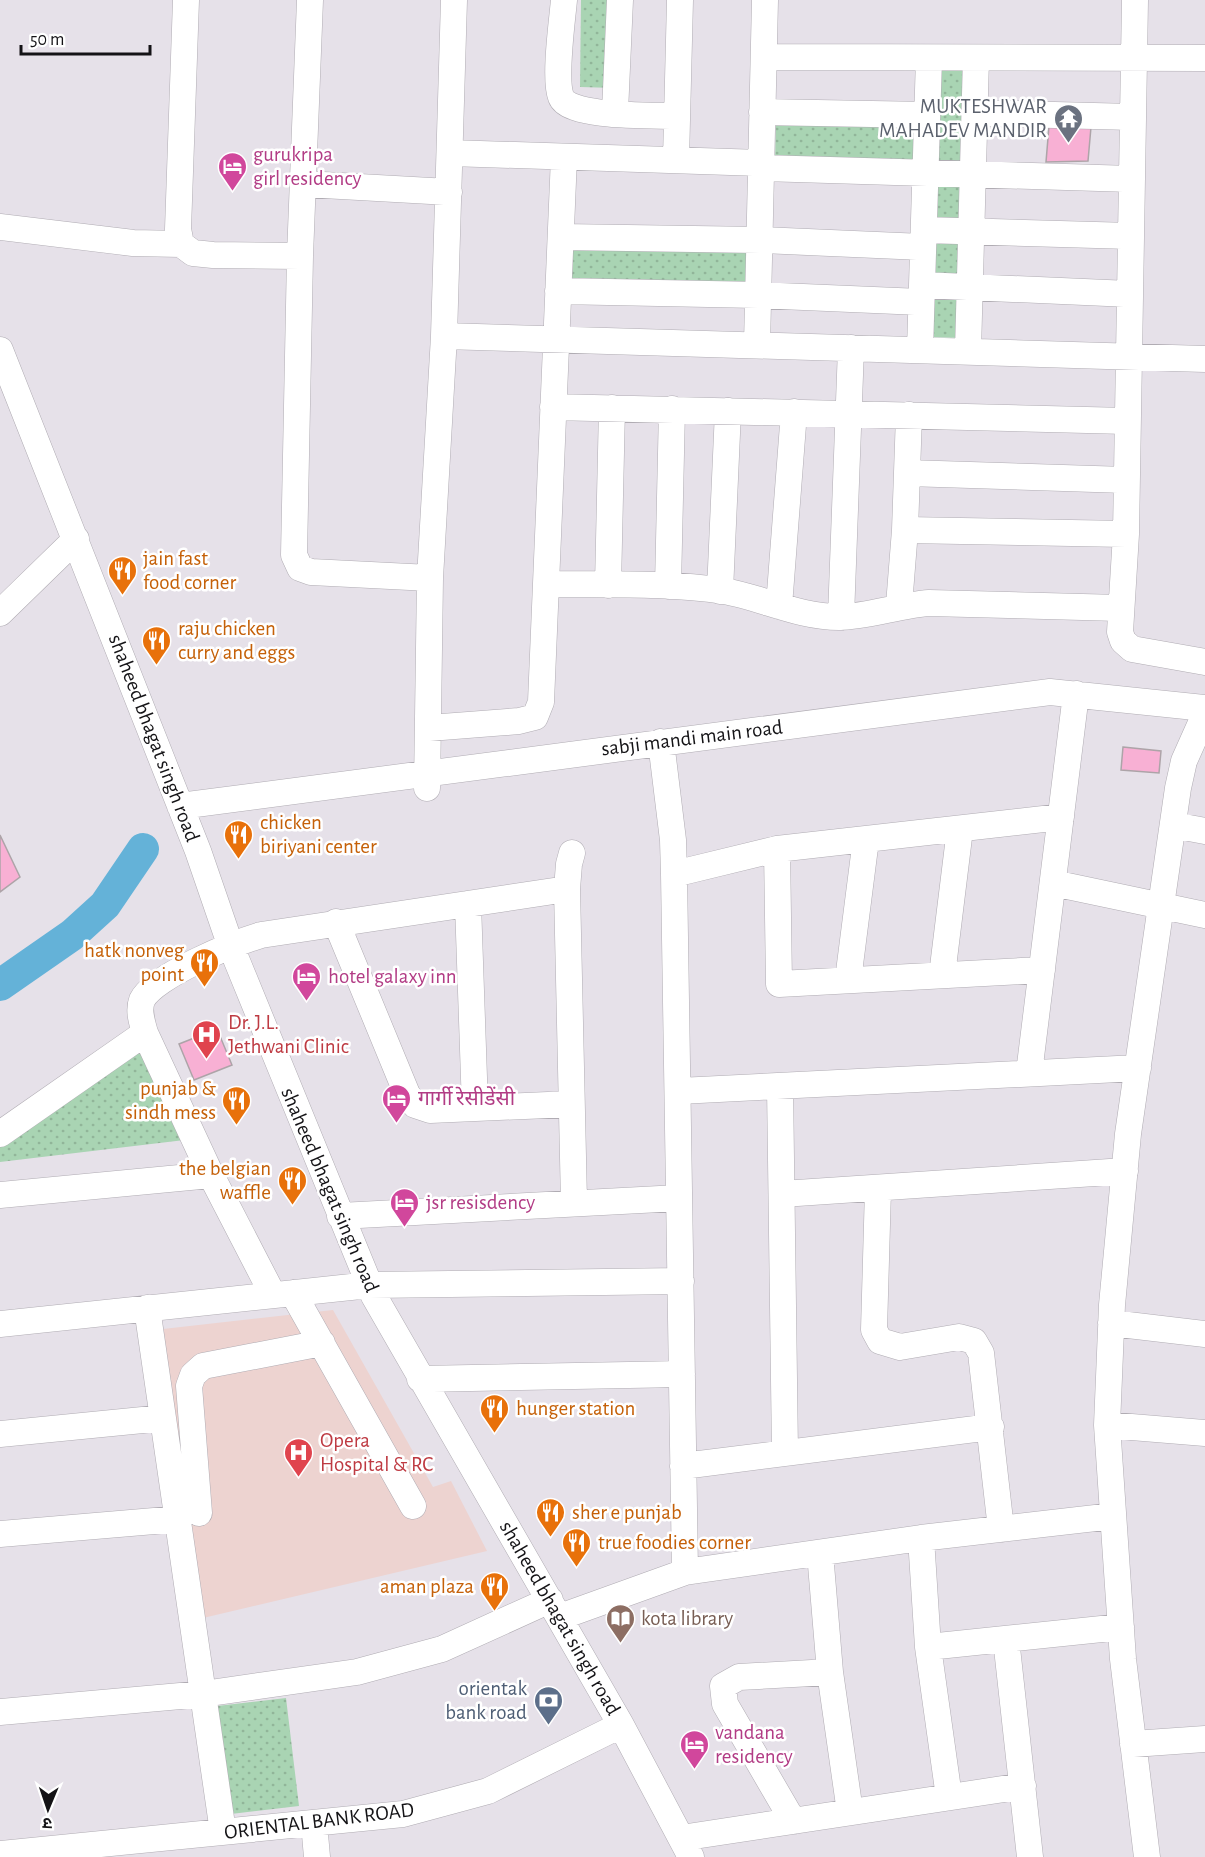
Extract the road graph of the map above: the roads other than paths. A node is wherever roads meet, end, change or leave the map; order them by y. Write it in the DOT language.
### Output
graph roads {
  1 [pos="186,0"];
  2 [pos="310,0"];
  3 [pos="454,0"];
  4 [pos="564,0"];
  5 [pos="620,0"];
  6 [pos="680,0"];
  7 [pos="765,0"];
  8 [pos="1135,0"];
  9 [pos="1134,56"];
  10 [pos="764,57"];
  11 [pos="929,58"];
  12 [pos="976,58"];
  13 [pos="1205,58"];
  14 [pos="615,112"];
  15 [pos="762,112"];
  16 [pos="974,113"];
  17 [pos="927,114"];
  18 [pos="676,116"];
  19 [pos="1133,117"];
  20 [pos="450,153"];
  21 [pos="564,157"];
  22 [pos="676,160"];
  23 [pos="761,165"];
  24 [pos="926,173"];
  25 [pos="973,175"];
  26 [pos="1132,179"];
  27 [pos="305,184"];
  28 [pos="449,192"];
  29 [pos="0,227"];
  30 [pos="971,232"];
  31 [pos="1131,236"];
  32 [pos="561,237"];
  33 [pos="924,238"];
  34 [pos="760,240"];
  35 [pos="181,244"];
  36 [pos="300,256"];
  37 [pos="970,289"];
  38 [pos="558,291"];
  39 [pos="921,294"];
  40 [pos="1130,294"];
  41 [pos="758,295"];
  42 [pos="444,336"];
  43 [pos="556,339"];
  44 [pos="757,345"];
  45 [pos="851,348"];
  46 [pos="0,350"];
  47 [pos="920,350"];
  48 [pos="968,351"];
  49 [pos="1129,357"];
  50 [pos="1205,359"];
  51 [pos="553,407"];
  52 [pos="612,408"];
  53 [pos="672,409"];
  54 [pos="728,411"];
  55 [pos="794,412"];
  56 [pos="850,414"];
  57 [pos="909,415"];
  58 [pos="1127,421"];
  59 [pos="907,473"];
  60 [pos="1126,480"];
  61 [pos="905,530"];
  62 [pos="1126,534"];
  63 [pos="76,539"];
  64 [pos="430,578"];
  65 [pos="546,584"];
  66 [pos="608,585"];
  67 [pos="668,586"];
  68 [pos="720,591"];
  69 [pos="899,605"];
  70 [pos="779,606"];
  71 [pos="1120,608"];
  72 [pos="0,613"];
  73 [pos="841,617"];
  74 [pos="1205,662"];
  75 [pos="1075,702"];
  76 [pos="1204,717"];
  77 [pos="429,728"];
  78 [pos="661,750"];
  79 [pos="427,781"];
  80 [pos="183,813"];
  81 [pos="1061,817"];
  82 [pos="1173,825"];
  83 [pos="960,829"];
  84 [pos="1205,831"];
  85 [pos="866,839"];
  86 [pos="777,849"];
  87 [pos="572,853"];
  88 [pos="674,874"];
  89 [pos="1053,883"];
  90 [pos="567,889"];
  91 [pos="468,904"];
  92 [pos="1162,908"];
  93 [pos="1205,915"];
  94 [pos="336,922"];
  95 [pos="230,944"];
  96 [pos="1042,970"];
  97 [pos="942,975"];
  98 [pos="848,980"];
  99 [pos="145,1032"];
  100 [pos="1138,1068"];
  101 [pos="1029,1073"];
  102 [pos="780,1086"];
  103 [pos="679,1091"];
  104 [pos="571,1104"];
  105 [pos="475,1107"];
  106 [pos="0,1134"];
  107 [pos="1125,1171"];
  108 [pos="211,1175"];
  109 [pos="878,1189"];
  110 [pos="782,1194"];
  111 [pos="0,1195"];
  112 [pos="678,1198"];
  113 [pos="574,1202"];
  114 [pos="340,1216"];
  115 [pos="681,1281"];
  116 [pos="370,1285"];
  117 [pos="283,1294"];
  118 [pos="147,1308"];
  119 [pos="1111,1323"];
  120 [pos="0,1324"];
  121 [pos="1205,1334"];
  122 [pos="322,1343"];
  123 [pos="682,1374"];
  124 [pos="420,1379"];
  125 [pos="163,1418"];
  126 [pos="1107,1425"];
  127 [pos="991,1427"];
  128 [pos="1205,1433"];
  129 [pos="0,1434"];
  130 [pos="785,1453"];
  131 [pos="683,1466"];
  132 [pos="413,1506"];
  133 [pos="189,1516"];
  134 [pos="1113,1516"];
  135 [pos="1000,1529"];
  136 [pos="0,1534"];
  137 [pos="921,1538"];
  138 [pos="820,1553"];
  139 [pos="685,1572"];
  140 [pos="555,1609"];
  141 [pos="1120,1627"];
  142 [pos="1006,1640"];
  143 [pos="928,1647"];
  144 [pos="830,1672"];
  145 [pos="203,1694"];
  146 [pos="0,1712"];
  147 [pos="621,1725"];
  148 [pos="1205,1739"];
  149 [pos="1133,1744"];
  150 [pos="1023,1786"];
  151 [pos="950,1797"];
  152 [pos="850,1812"];
  153 [pos="793,1821"];
  154 [pos="314,1823"];
  155 [pos="223,1832"];
  156 [pos="686,1847"];
  157 [pos="107,1850"];
  158 [pos="0,1854"];
  159 [pos="317,1857"];
  160 [pos="1030,1857"];
  161 [pos="1147,1857"];
  1 -- 35 [label="street"];
  2 -- 27 [label="street"];
  3 -- 20 [label="street"];
  4 -- 14 [label="street"];
  5 -- 14 [label="street"];
  6 -- 18 [label="street"];
  7 -- 10 [label="street"];
  8 -- 9 [label="street"];
  9 -- 12 [label="street"];
  9 -- 13 [label="street"];
  9 -- 19 [label="street"];
  10 -- 11 [label="street"];
  10 -- 15 [label="street"];
  11 -- 12 [label="street"];
  11 -- 17 [label="street"];
  12 -- 16 [label="street"];
  14 -- 18 [label="street"];
  15 -- 17 [label="street"];
  15 -- 23 [label="street"];
  16 -- 19 [label="street"];
  16 -- 25 [label="street"];
  17 -- 24 [label="street"];
  18 -- 22 [label="street"];
  19 -- 26 [label="street"];
  20 -- 21 [label="street"];
  20 -- 28 [label="street"];
  21 -- 22 [label="street"];
  21 -- 32 [label="street"];
  22 -- 23 [label="street"];
  23 -- 24 [label="street"];
  23 -- 34 [label="street"];
  24 -- 25 [label="street"];
  24 -- 33 [label="street"];
  25 -- 26 [label="street"];
  25 -- 30 [label="street"];
  26 -- 31 [label="street"];
  27 -- 28 [label="street"];
  27 -- 36 [label="street"];
  28 -- 42 [label="street"];
  29 -- 35 [label="street"];
  30 -- 31 [label="street"];
  30 -- 33 [label="street"];
  30 -- 37 [label="street"];
  31 -- 40 [label="street"];
  32 -- 34 [label="street"];
  32 -- 38 [label="street"];
  33 -- 34 [label="street"];
  33 -- 39 [label="street"];
  34 -- 41 [label="street"];
  35 -- 36 [label="street"];
  36 -- 64 [label="street"];
  37 -- 39 [label="street"];
  37 -- 40 [label="street"];
  37 -- 48 [label="street"];
  38 -- 41 [label="street"];
  38 -- 43 [label="street"];
  39 -- 41 [label="street"];
  39 -- 47 [label="street"];
  40 -- 49 [label="street"];
  41 -- 44 [label="street"];
  42 -- 43 [label="street"];
  42 -- 64 [label="street"];
  43 -- 44 [label="street"];
  43 -- 51 [label="street"];
  44 -- 45 [label="street"];
  45 -- 47 [label="street"];
  45 -- 56 [label="street"];
  46 -- 63 [label="street, shaheed bhagat singh road"];
  47 -- 48 [label="street"];
  48 -- 49 [label="street"];
  49 -- 50 [label="street"];
  49 -- 58 [label="street"];
  51 -- 52 [label="street"];
  51 -- 65 [label="street"];
  52 -- 53 [label="street"];
  52 -- 66 [label="street"];
  53 -- 54 [label="street"];
  53 -- 67 [label="street"];
  54 -- 55 [label="street"];
  54 -- 68 [label="street"];
  55 -- 56 [label="street"];
  55 -- 70 [label="street"];
  56 -- 57 [label="street"];
  56 -- 73 [label="street"];
  57 -- 58 [label="street"];
  57 -- 59 [label="street"];
  58 -- 60 [label="street"];
  59 -- 60 [label="street"];
  59 -- 61 [label="street"];
  60 -- 62 [label="street"];
  61 -- 62 [label="street"];
  61 -- 69 [label="street"];
  62 -- 71 [label="street"];
  63 -- 72 [label="street"];
  63 -- 80 [label="street, shaheed bhagat singh road"];
  64 -- 77 [label="street"];
  65 -- 66 [label="street"];
  65 -- 77 [label="street"];
  66 -- 67 [label="street"];
  67 -- 68 [label="street"];
  68 -- 70 [label="street"];
  69 -- 71 [label="street"];
  69 -- 73 [label="street"];
  70 -- 73 [label="street"];
  71 -- 74 [label="street"];
  75 -- 76 [label="street, sabji mandi main road"];
  75 -- 78 [label="street, sabji mandi main road"];
  75 -- 81 [label="street"];
  76 -- 82 [label="street"];
  77 -- 79 [label="street"];
  78 -- 79 [label="street, sabji mandi main road"];
  78 -- 88 [label="street"];
  79 -- 80 [label="street, sabji mandi main road"];
  80 -- 95 [label="street, shaheed bhagat singh road"];
  81 -- 83 [label="street"];
  81 -- 89 [label="street"];
  82 -- 84 [label="street"];
  82 -- 92 [label="street"];
  83 -- 85 [label="street"];
  83 -- 97 [label="street"];
  85 -- 86 [label="street"];
  85 -- 98 [label="street"];
  86 -- 88 [label="street"];
  86 -- 98 [label="street"];
  87 -- 90 [label="street"];
  88 -- 103 [label="street"];
  89 -- 92 [label="street"];
  89 -- 96 [label="street"];
  90 -- 91 [label="street"];
  90 -- 104 [label="street"];
  91 -- 94 [label="street"];
  91 -- 105 [label="street"];
  92 -- 93 [label="street"];
  92 -- 100 [label="street"];
  94 -- 95 [label="street"];
  94 -- 105 [label="street"];
  95 -- 99 [label="street"];
  95 -- 114 [label="street, shaheed bhagat singh road"];
  96 -- 97 [label="street"];
  96 -- 101 [label="street"];
  97 -- 98 [label="street"];
  99 -- 106 [label="street"];
  99 -- 108 [label="street"];
  100 -- 101 [label="street"];
  100 -- 107 [label="street"];
  101 -- 102 [label="street"];
  102 -- 103 [label="street"];
  102 -- 110 [label="street"];
  103 -- 112 [label="street"];
  104 -- 105 [label="street"];
  104 -- 113 [label="street"];
  107 -- 109 [label="street"];
  107 -- 119 [label="street"];
  108 -- 111 [label="street"];
  108 -- 117 [label="street"];
  109 -- 110 [label="street"];
  109 -- 127 [label="street"];
  110 -- 130 [label="street"];
  112 -- 113 [label="street"];
  112 -- 115 [label="street"];
  113 -- 114 [label="street"];
  114 -- 116 [label="street, shaheed bhagat singh road"];
  115 -- 116 [label="street"];
  115 -- 123 [label="street"];
  116 -- 117 [label="street"];
  116 -- 124 [label="street, shaheed bhagat singh road"];
  117 -- 118 [label="street"];
  117 -- 122 [label="street"];
  118 -- 120 [label="street"];
  118 -- 125 [label="street"];
  119 -- 121 [label="street"];
  119 -- 126 [label="street"];
  122 -- 132 [label="street"];
  122 -- 133 [label="street"];
  123 -- 124 [label="street"];
  123 -- 131 [label="street"];
  124 -- 140 [label="street, shaheed bhagat singh road"];
  125 -- 129 [label="street"];
  125 -- 133 [label="street"];
  126 -- 128 [label="street"];
  126 -- 134 [label="street"];
  127 -- 130 [label="street"];
  127 -- 135 [label="street"];
  130 -- 131 [label="street"];
  131 -- 139 [label="street"];
  133 -- 136 [label="street"];
  133 -- 145 [label="street"];
  134 -- 135 [label="street"];
  134 -- 141 [label="street"];
  135 -- 137 [label="street"];
  137 -- 138 [label="street"];
  137 -- 143 [label="street"];
  138 -- 139 [label="street"];
  138 -- 144 [label="street"];
  139 -- 140 [label="street"];
  140 -- 145 [label="street"];
  140 -- 147 [label="street, shaheed bhagat singh road"];
  141 -- 142 [label="street"];
  141 -- 149 [label="street"];
  142 -- 143 [label="street"];
  142 -- 150 [label="street"];
  143 -- 151 [label="street"];
  144 -- 152 [label="street"];
  144 -- 153 [label="street"];
  145 -- 146 [label="street"];
  145 -- 155 [label="street"];
  147 -- 154 [label="street, ORIENTAL BANK ROAD"];
  147 -- 156 [label="street, shaheed bhagat singh road"];
  148 -- 149 [label="street"];
  149 -- 161 [label="street"];
  150 -- 151 [label="street"];
  150 -- 160 [label="street"];
  151 -- 152 [label="street"];
  152 -- 153 [label="street"];
  153 -- 156 [label="street"];
  154 -- 155 [label="street, ORIENTAL BANK ROAD"];
  154 -- 159 [label="street"];
  155 -- 157 [label="street, ORIENTAL BANK ROAD"];
  157 -- 158 [label="street, ORIENTAL BANK ROAD"];
}
